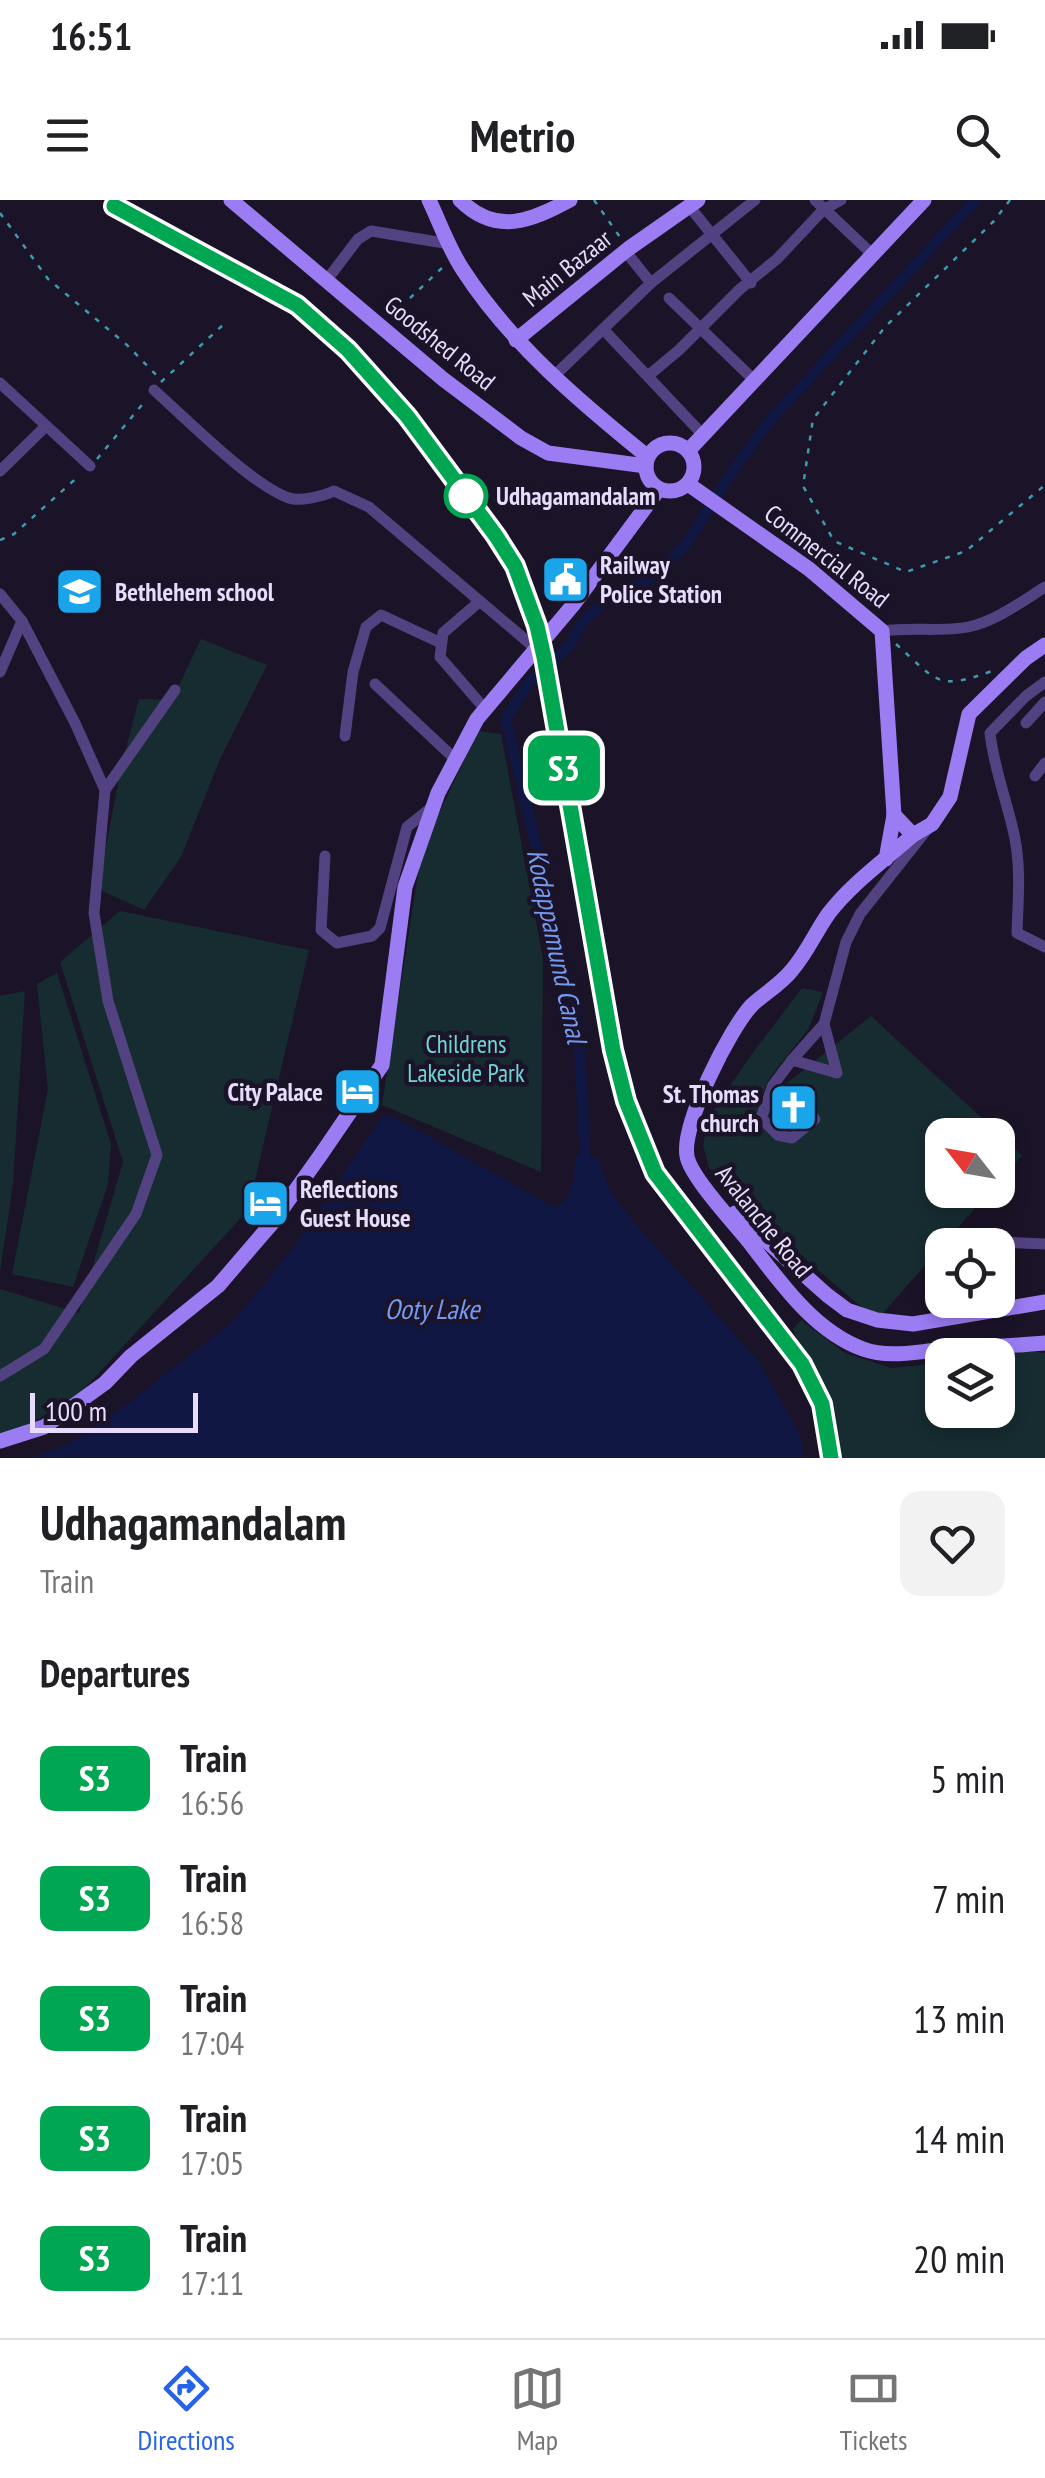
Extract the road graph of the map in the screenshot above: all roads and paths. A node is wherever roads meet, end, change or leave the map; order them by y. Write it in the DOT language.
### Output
graph roads {
  1 [pos="231,200"];
  2 [pos="429,200"];
  3 [pos="460,200"];
  4 [pos="570,200"];
  5 [pos="594,200"];
  6 [pos="754,200"];
  7 [pos="841,200"];
  8 [pos="924,200"];
  9 [pos="1010,200"];
  10 [pos="693,203"];
  11 [pos="820,205"];
  12 [pos="0,213"];
  13 [pos="711,234"];
  14 [pos="453,250"];
  15 [pos="627,250"];
  16 [pos="872,254"];
  17 [pos="326,281"];
  18 [pos="651,283"];
  19 [pos="751,283"];
  20 [pos="668,298"];
  21 [pos="224,324"];
  22 [pos="380,327"];
  23 [pos="701,327"];
  24 [pos="602,330"];
  25 [pos="516,340"];
  26 [pos="648,375"];
  27 [pos="553,377"];
  28 [pos="754,380"];
  29 [pos="0,383"];
  30 [pos="158,386"];
  31 [pos="46,426"];
  32 [pos="703,435"];
  33 [pos="688,451"];
  34 [pos="647,461"];
  35 [pos="90,466"];
  36 [pos="0,471"];
  37 [pos="688,484"];
  38 [pos="1045,485"];
  39 [pos="658,489"];
  40 [pos="0,540"];
  41 [pos="1045,587"];
  42 [pos="0,594"];
  43 [pos="480,601"];
  44 [pos="22,621"];
  45 [pos="882,631"];
  46 [pos="440,643"];
  47 [pos="1045,645"];
  48 [pos="535,648"];
  49 [pos="991,671"];
  50 [pos="0,672"];
  51 [pos="1045,682"];
  52 [pos="375,684"];
  53 [pos="175,690"];
  54 [pos="1045,702"];
  55 [pos="484,709"];
  56 [pos="1026,723"];
  57 [pos="345,736"];
  58 [pos="455,759"];
  59 [pos="1045,762"];
  60 [pos="1035,776"];
  61 [pos="105,790"];
  62 [pos="432,807"];
  63 [pos="894,815"];
  64 [pos="932,824"];
  65 [pos="912,835"];
  66 [pos="325,856"];
  67 [pos="886,860"];
  68 [pos="1045,948"];
  69 [pos="824,1024"];
  70 [pos="792,1060"];
  71 [pos="815,1118"];
  72 [pos="716,1198"];
  73 [pos="1015,1243"];
  74 [pos="1045,1244"];
  75 [pos="1045,1302"];
  76 [pos="1045,1343"];
  77 [pos="0,1376"];
  78 [pos="0,1441"];
  1 -- 17 [label="street, Goodshed Road"];
  2 -- 14 [label="street"];
  3 -- 4 [label="street"];
  5 -- 15 [label="path"];
  6 -- 13 [label="street"];
  7 -- 11 [label="street"];
  8 -- 16 [label="street"];
  9 -- 38 [label="path"];
  10 -- 13 [label="street"];
  10 -- 15 [label="street, Main Bazaar"];
  11 -- 16 [label="street"];
  11 -- 19 [label="street"];
  12 -- 30 [label="path"];
  13 -- 18 [label="street"];
  13 -- 19 [label="street"];
  14 -- 17 [label="street"];
  14 -- 22 [label="path"];
  14 -- 25 [label="street"];
  15 -- 18 [label="street"];
  15 -- 25 [label="street, Main Bazaar"];
  16 -- 28 [label="street"];
  17 -- 22 [label="street, Goodshed Road"];
  18 -- 24 [label="street"];
  19 -- 23 [label="street"];
  20 -- 23 [label="street"];
  21 -- 30 [label="path"];
  22 -- 34 [label="street, Goodshed Road"];
  23 -- 26 [label="street"];
  23 -- 28 [label="street"];
  24 -- 26 [label="street"];
  24 -- 27 [label="street"];
  25 -- 27 [label="street"];
  26 -- 32 [label="street"];
  27 -- 34 [label="street"];
  28 -- 32 [label="street"];
  29 -- 31 [label="street"];
  30 -- 35 [label="path"];
  30 -- 43 [label="street"];
  31 -- 35 [label="street"];
  31 -- 36 [label="street"];
  32 -- 33 [label="street"];
  33 -- 34 [label="street"];
  33 -- 37 [label="street"];
  34 -- 39 [label="street"];
  35 -- 40 [label="path"];
  37 -- 39 [label="street"];
  37 -- 45 [label="street, Commercial Road"];
  39 -- 48 [label="street"];
  41 -- 45 [label="street"];
  42 -- 44 [label="street"];
  43 -- 46 [label="street"];
  43 -- 48 [label="street"];
  44 -- 50 [label="street"];
  44 -- 61 [label="street"];
  45 -- 49 [label="path"];
  45 -- 63 [label="street, Commercial Road"];
  46 -- 55 [label="street"];
  46 -- 57 [label="street"];
  47 -- 64 [label="street"];
  48 -- 55 [label="street"];
  51 -- 68 [label="street"];
  52 -- 58 [label="street"];
  53 -- 61 [label="street"];
  54 -- 56 [label="street"];
  55 -- 58 [label="street"];
  58 -- 62 [label="street"];
  59 -- 60 [label="street"];
  61 -- 77 [label="street"];
  62 -- 66 [label="street"];
  62 -- 78 [label="street"];
  63 -- 65 [label="street"];
  63 -- 67 [label="street, Commercial Road"];
  64 -- 65 [label="street, Avalanche Road"];
  64 -- 69 [label="street"];
  65 -- 67 [label="street, Avalanche Road"];
  67 -- 72 [label="street, Avalanche Road"];
  69 -- 70 [label="street"];
  69 -- 70 [label="street"];
  70 -- 71 [label="street"];
  72 -- 75 [label="street"];
  72 -- 76 [label="street, Avalanche Road"];
  73 -- 74 [label="street"];
}
